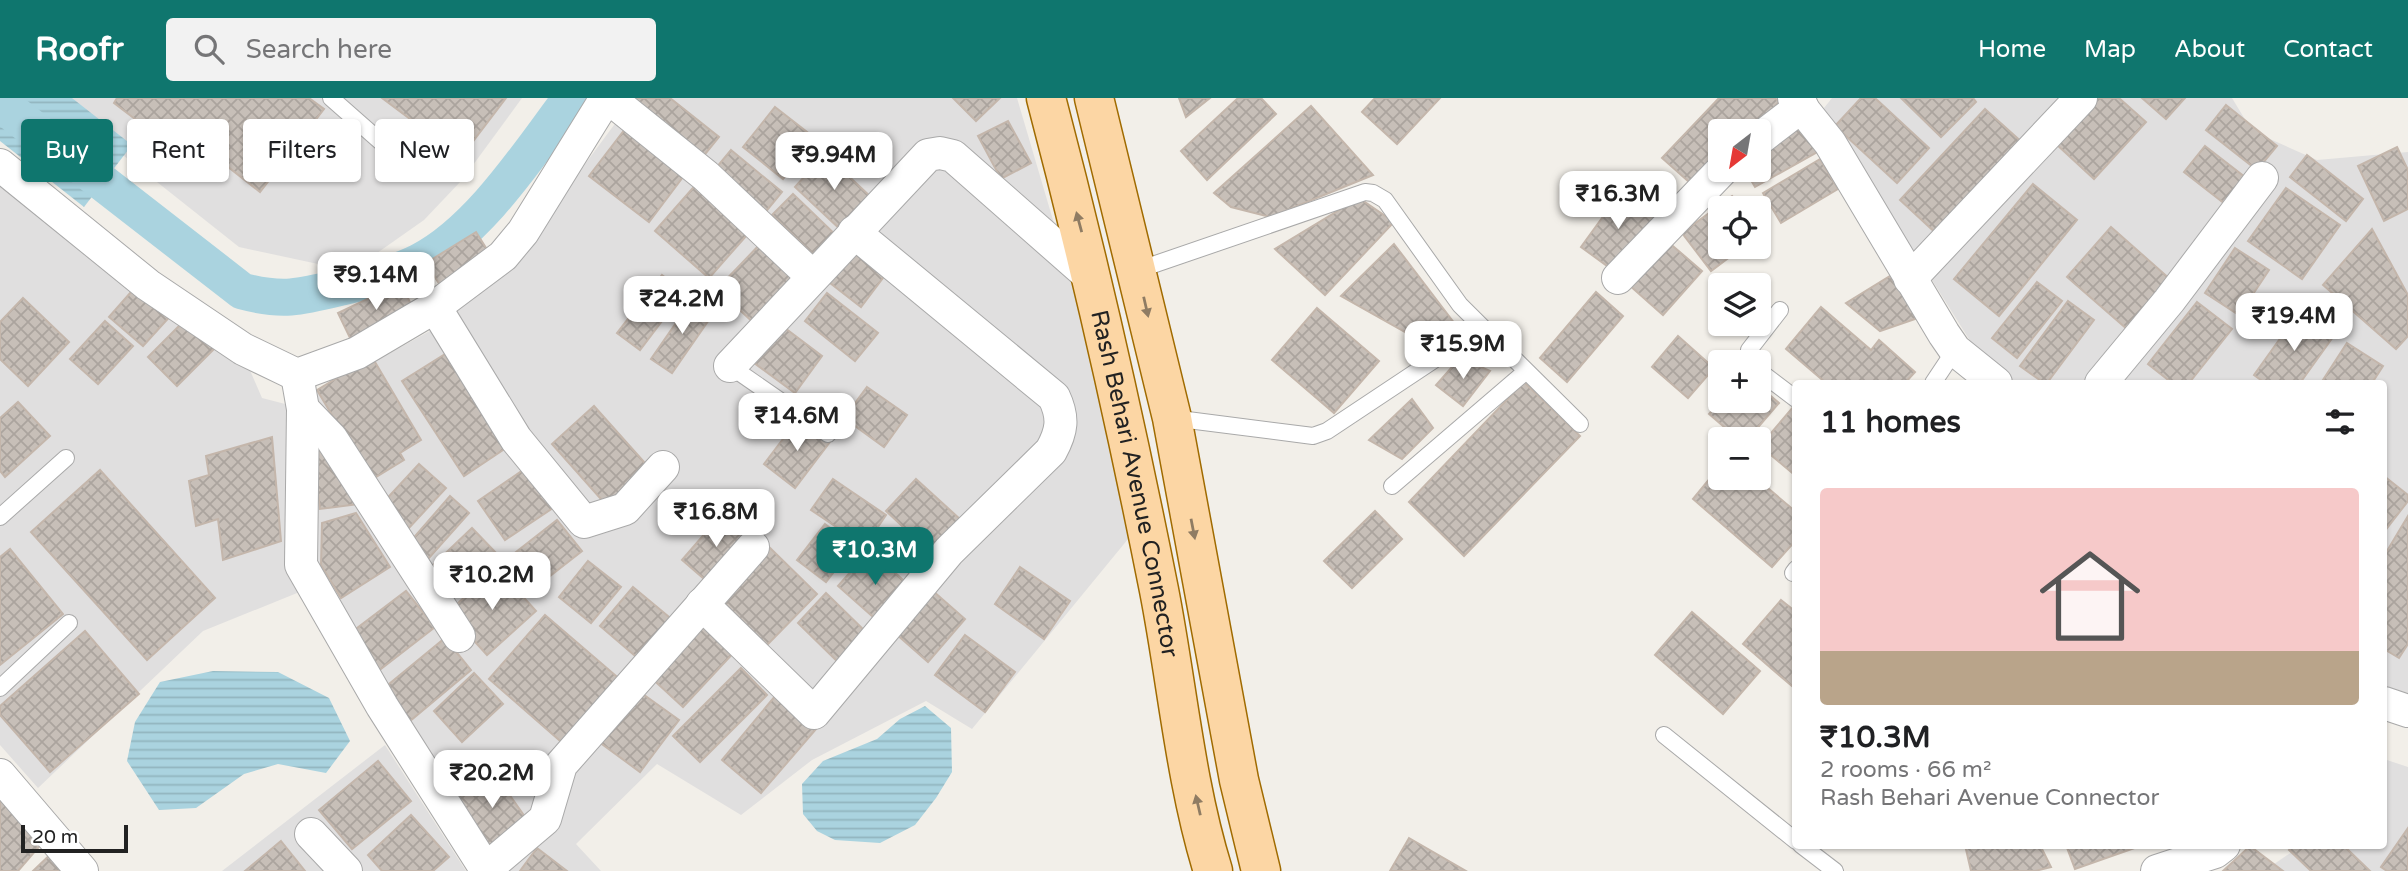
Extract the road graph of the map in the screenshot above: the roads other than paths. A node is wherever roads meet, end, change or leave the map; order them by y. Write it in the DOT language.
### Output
graph roads {
  1 [pos="331,98"];
  2 [pos="608,98"];
  3 [pos="1046,98"];
  4 [pos="1094,98"];
  5 [pos="2081,98"];
  6 [pos="1808,105"];
  7 [pos="1771,131"];
  8 [pos="375,137"];
  9 [pos="0,165"];
  10 [pos="2262,178"];
  11 [pos="1710,182"];
  12 [pos="854,232"];
  13 [pos="1138,270"];
  14 [pos="811,276"];
  15 [pos="1618,278"];
  16 [pos="1910,279"];
  17 [pos="1094,280"];
  18 [pos="435,307"];
  19 [pos="1780,310"];
  20 [pos="1482,328"];
  21 [pos="1750,350"];
  22 [pos="1955,350"];
  23 [pos="730,366"];
  24 [pos="1160,366"];
  25 [pos="1525,372"];
  26 [pos="1115,374"];
  27 [pos="297,375"];
  28 [pos="1771,380"];
  29 [pos="1935,380"];
  30 [pos="1992,380"];
  31 [pos="2103,380"];
  32 [pos="1792,396"];
  33 [pos="303,409"];
  34 [pos="1172,418"];
  35 [pos="1580,424"];
  36 [pos="828,434"];
  37 [pos="66,458"];
  38 [pos="663,467"];
  39 [pos="1392,486"];
  40 [pos="0,517"];
  41 [pos="753,547"];
  42 [pos="702,604"];
  43 [pos="69,624"];
  44 [pos="459,636"];
  45 [pos="0,688"];
  46 [pos="2387,704"];
  47 [pos="2408,711"];
  48 [pos="1664,735"];
  49 [pos="0,775"];
  50 [pos="312,834"];
  51 [pos="1792,838"];
  52 [pos="1806,849"];
  53 [pos="2219,849"];
  54 [pos="486,870"];
  55 [pos="82,871"];
  56 [pos="346,871"];
  57 [pos="1213,871"];
  58 [pos="1261,871"];
  59 [pos="1835,871"];
  60 [pos="2157,871"];
  1 -- 8 [label="lane"];
  2 -- 14 [label="street"];
  2 -- 18 [label="street"];
  17 -- 3 [label="main road, Rash Behari Avenue Connector, one-way"];
  4 -- 13 [label="main road, Rash Behari Avenue Connector"];
  5 -- 16 [label="street"];
  6 -- 7 [label="street"];
  6 -- 16 [label="street"];
  9 -- 27 [label="street"];
  10 -- 31 [label="street"];
  11 -- 15 [label="street"];
  12 -- 14 [label="street"];
  12 -- 17 [label="street"];
  12 -- 42 [label="street"];
  13 -- 20 [label="lane"];
  13 -- 24 [label="main road, Rash Behari Avenue Connector, one-way"];
  14 -- 23 [label="street"];
  16 -- 22 [label="street"];
  17 -- 26 [label="main road, Rash Behari Avenue Connector"];
  18 -- 27 [label="street"];
  18 -- 38 [label="street"];
  19 -- 21 [label="lane"];
  20 -- 25 [label="lane"];
  20 -- 34 [label="lane"];
  22 -- 29 [label="lane"];
  22 -- 30 [label="street"];
  23 -- 36 [label="lane"];
  24 -- 26 [label="main road"];
  24 -- 34 [label="main road, Rash Behari Avenue Connector"];
  25 -- 35 [label="lane"];
  25 -- 39 [label="lane"];
  57 -- 26 [label="main road, Rash Behari Avenue Connector, one-way"];
  27 -- 33 [label="street"];
  28 -- 32 [label="lane"];
  33 -- 44 [label="street"];
  33 -- 54 [label="street"];
  34 -- 58 [label="main road, Rash Behari Avenue Connector, one-way"];
  37 -- 40 [label="lane"];
  41 -- 42 [label="street"];
  42 -- 54 [label="street"];
  43 -- 45 [label="lane"];
  46 -- 47 [label="street"];
  48 -- 51 [label="lane"];
  49 -- 55 [label="street"];
  50 -- 56 [label="street"];
  52 -- 59 [label="lane"];
  53 -- 60 [label="street"];
}
